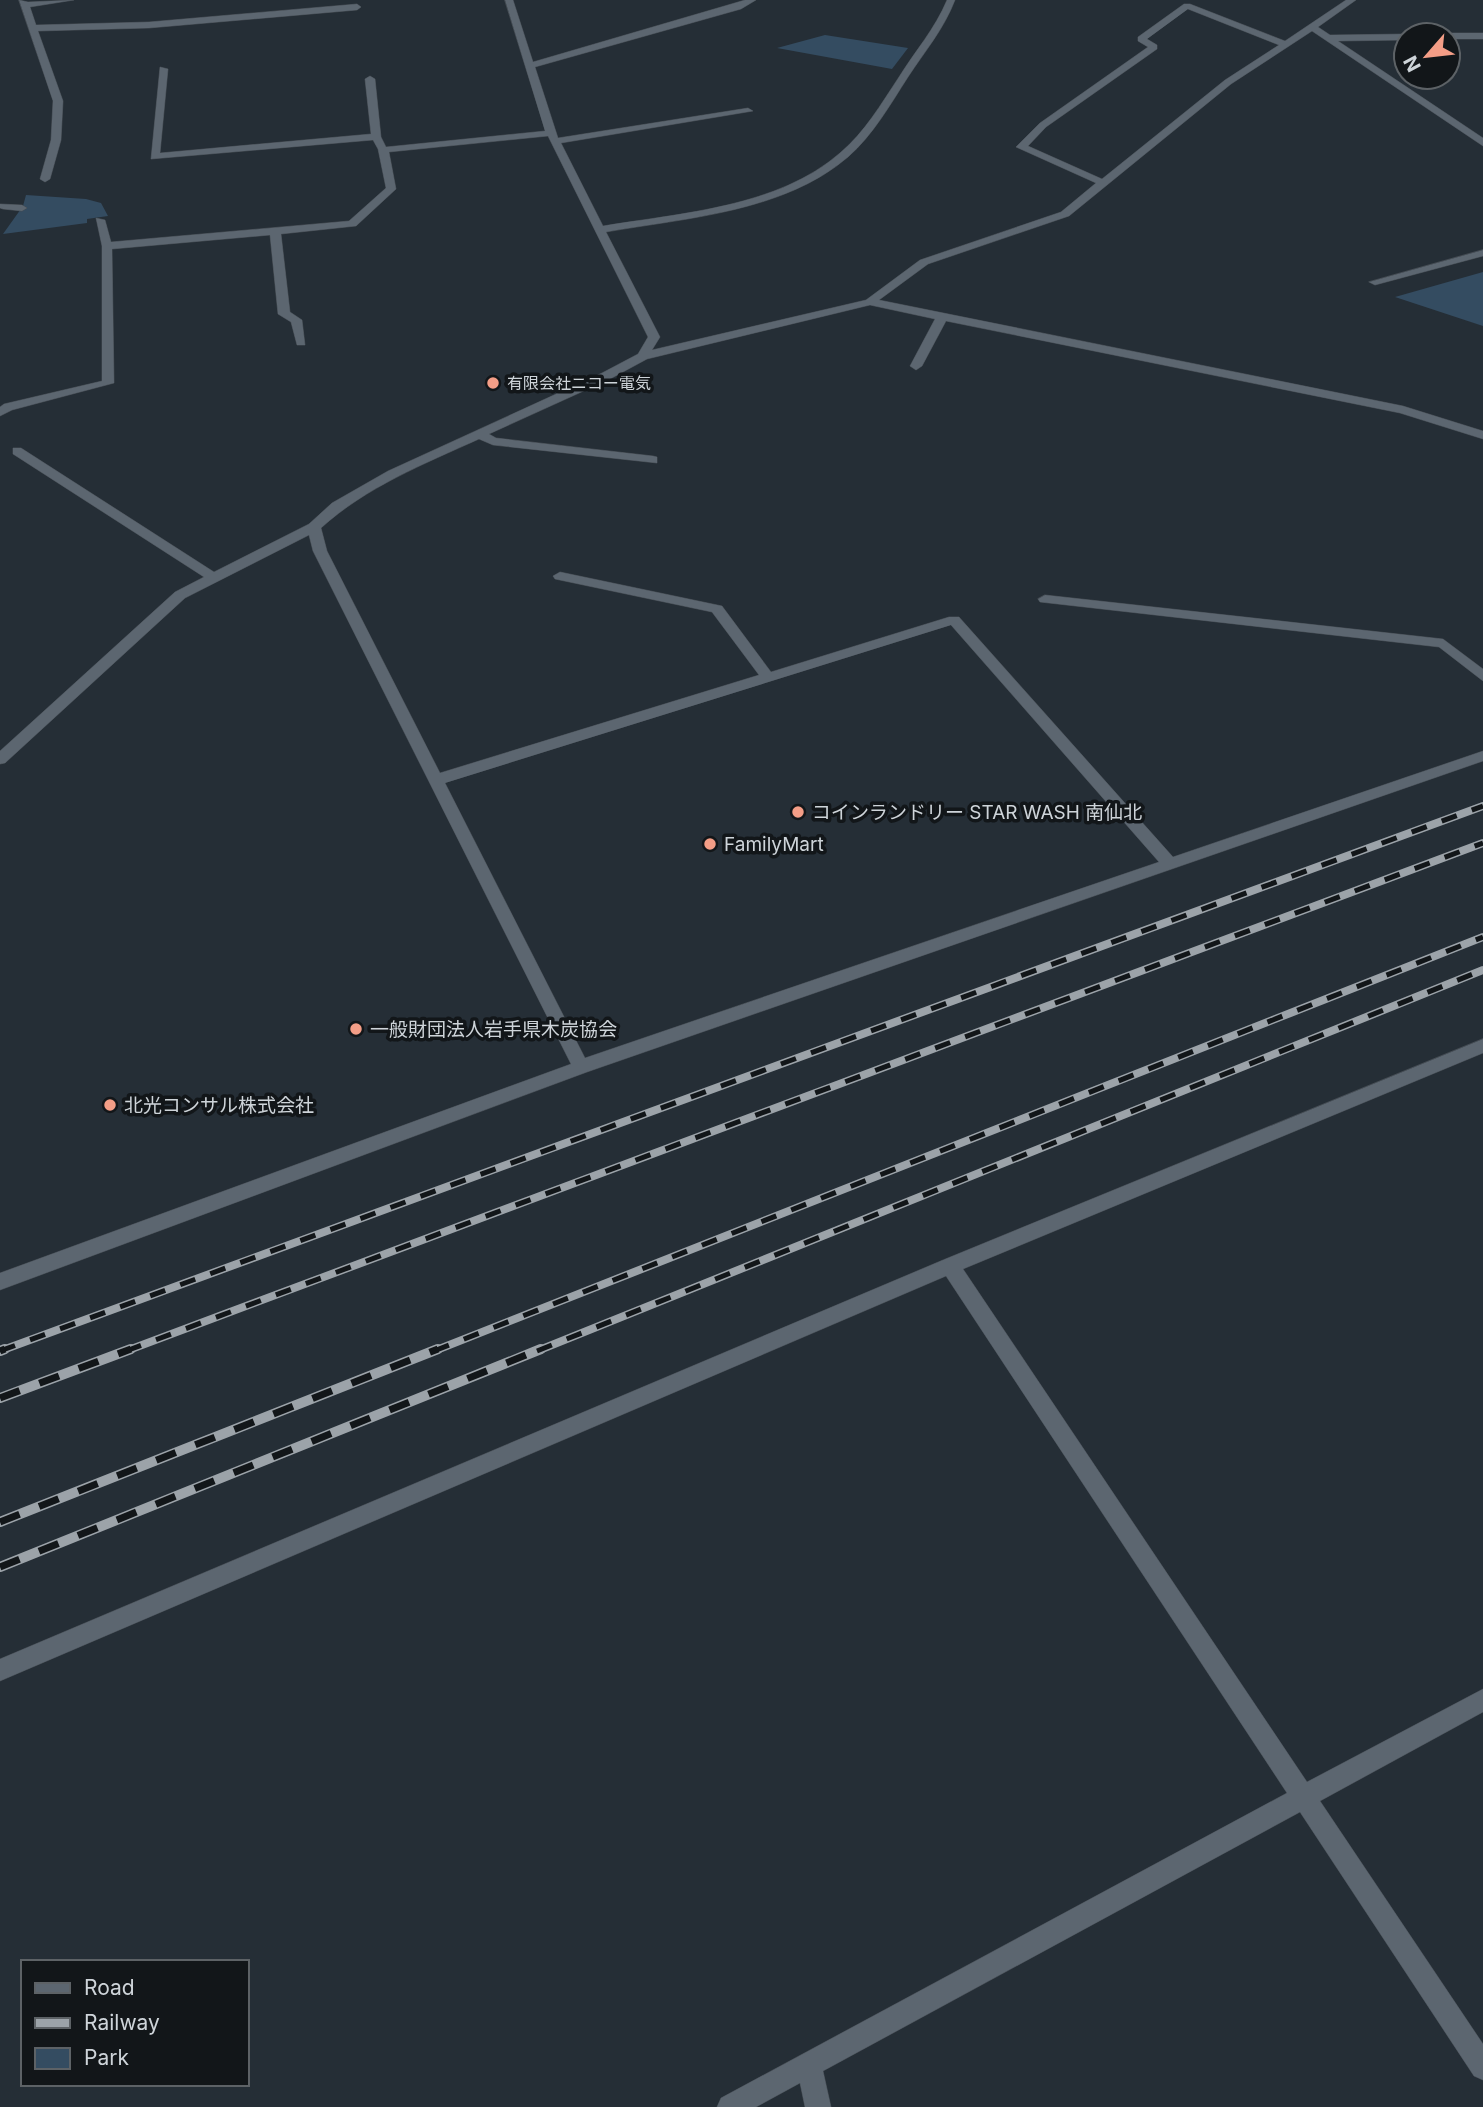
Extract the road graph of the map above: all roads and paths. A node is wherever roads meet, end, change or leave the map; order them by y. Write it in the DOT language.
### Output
graph roads {
  1 [pos="70,0"];
  2 [pos="509,0"];
  3 [pos="752,0"];
  4 [pos="951,0"];
  5 [pos="1352,0"];
  6 [pos="25,3"];
  7 [pos="356,7"];
  8 [pos="1312,27"];
  9 [pos="34,28"];
  10 [pos="1462,36"];
  11 [pos="1483,36"];
  12 [pos="1392,37"];
  13 [pos="1326,38"];
  14 [pos="1285,44"];
  15 [pos="528,66"];
  16 [pos="163,69"];
  17 [pos="370,79"];
  18 [pos="748,111"];
  19 [pos="376,137"];
  20 [pos="553,137"];
  21 [pos="1483,142"];
  22 [pos="383,150"];
  23 [pos="45,179"];
  24 [pos="1104,183"];
  25 [pos="3,206"];
  26 [pos="22,208"];
  27 [pos="100,220"];
  28 [pos="601,230"];
  29 [pos="275,231"];
  30 [pos="107,246"];
  31 [pos="1483,253"];
  32 [pos="1375,282"];
  33 [pos="870,302"];
  34 [pos="942,317"];
  35 [pos="302,343"];
  36 [pos="643,356"];
  37 [pos="916,366"];
  38 [pos="0,412"];
  39 [pos="479,434"];
  40 [pos="1483,435"];
  41 [pos="17,451"];
  42 [pos="653,460"];
  43 [pos="314,527"];
  44 [pos="560,576"];
  45 [pos="214,578"];
  46 [pos="1045,599"];
  47 [pos="1483,676"];
  48 [pos="768,677"];
  49 [pos="1483,757"];
  50 [pos="0,759"];
  51 [pos="436,780"];
  52 [pos="1171,865"];
  53 [pos="1483,1046"];
  54 [pos="581,1067"];
  55 [pos="950,1266"];
  56 [pos="0,1282"];
  57 [pos="0,1670"];
  58 [pos="1483,1700"];
  59 [pos="1303,1798"];
  60 [pos="808,2065"];
  61 [pos="1483,2067"];
  62 [pos="730,2107"];
  63 [pos="818,2107"];
  1 -- 6 [label="street"];
  2 -- 15 [label="street"];
  3 -- 15 [label="street"];
  4 -- 28 [label="street"];
  5 -- 8 [label="street"];
  6 -- 9 [label="street"];
  7 -- 9 [label="street"];
  8 -- 13 [label="street"];
  8 -- 14 [label="street"];
  9 -- 23 [label="street"];
  10 -- 11 [label="street"];
  12 -- 13 [label="street"];
  13 -- 21 [label="street"];
  14 -- 24 [label="street"];
  14 -- 24 [label="street"];
  15 -- 20 [label="street"];
  16 -- 19 [label="street"];
  17 -- 19 [label="street"];
  18 -- 20 [label="street"];
  19 -- 22 [label="street"];
  20 -- 22 [label="street"];
  20 -- 28 [label="street"];
  22 -- 29 [label="street"];
  24 -- 33 [label="street"];
  25 -- 26 [label="street"];
  27 -- 30 [label="street"];
  28 -- 36 [label="street"];
  29 -- 30 [label="street"];
  29 -- 35 [label="street"];
  30 -- 38 [label="street"];
  31 -- 32 [label="street"];
  33 -- 34 [label="street"];
  33 -- 36 [label="street"];
  34 -- 37 [label="street"];
  34 -- 40 [label="street"];
  36 -- 39 [label="street"];
  39 -- 42 [label="street"];
  39 -- 43 [label="street"];
  41 -- 45 [label="street"];
  43 -- 45 [label="street"];
  43 -- 51 [label="street"];
  44 -- 48 [label="street"];
  45 -- 50 [label="street"];
  46 -- 47 [label="street"];
  48 -- 51 [label="street"];
  48 -- 52 [label="street"];
  49 -- 52 [label="street"];
  51 -- 54 [label="street"];
  52 -- 54 [label="street"];
  53 -- 55 [label="street"];
  54 -- 56 [label="street"];
  55 -- 57 [label="street"];
  55 -- 59 [label="street"];
  58 -- 59 [label="street"];
  59 -- 60 [label="street"];
  59 -- 61 [label="street"];
  60 -- 62 [label="street"];
  60 -- 63 [label="street"];
}
